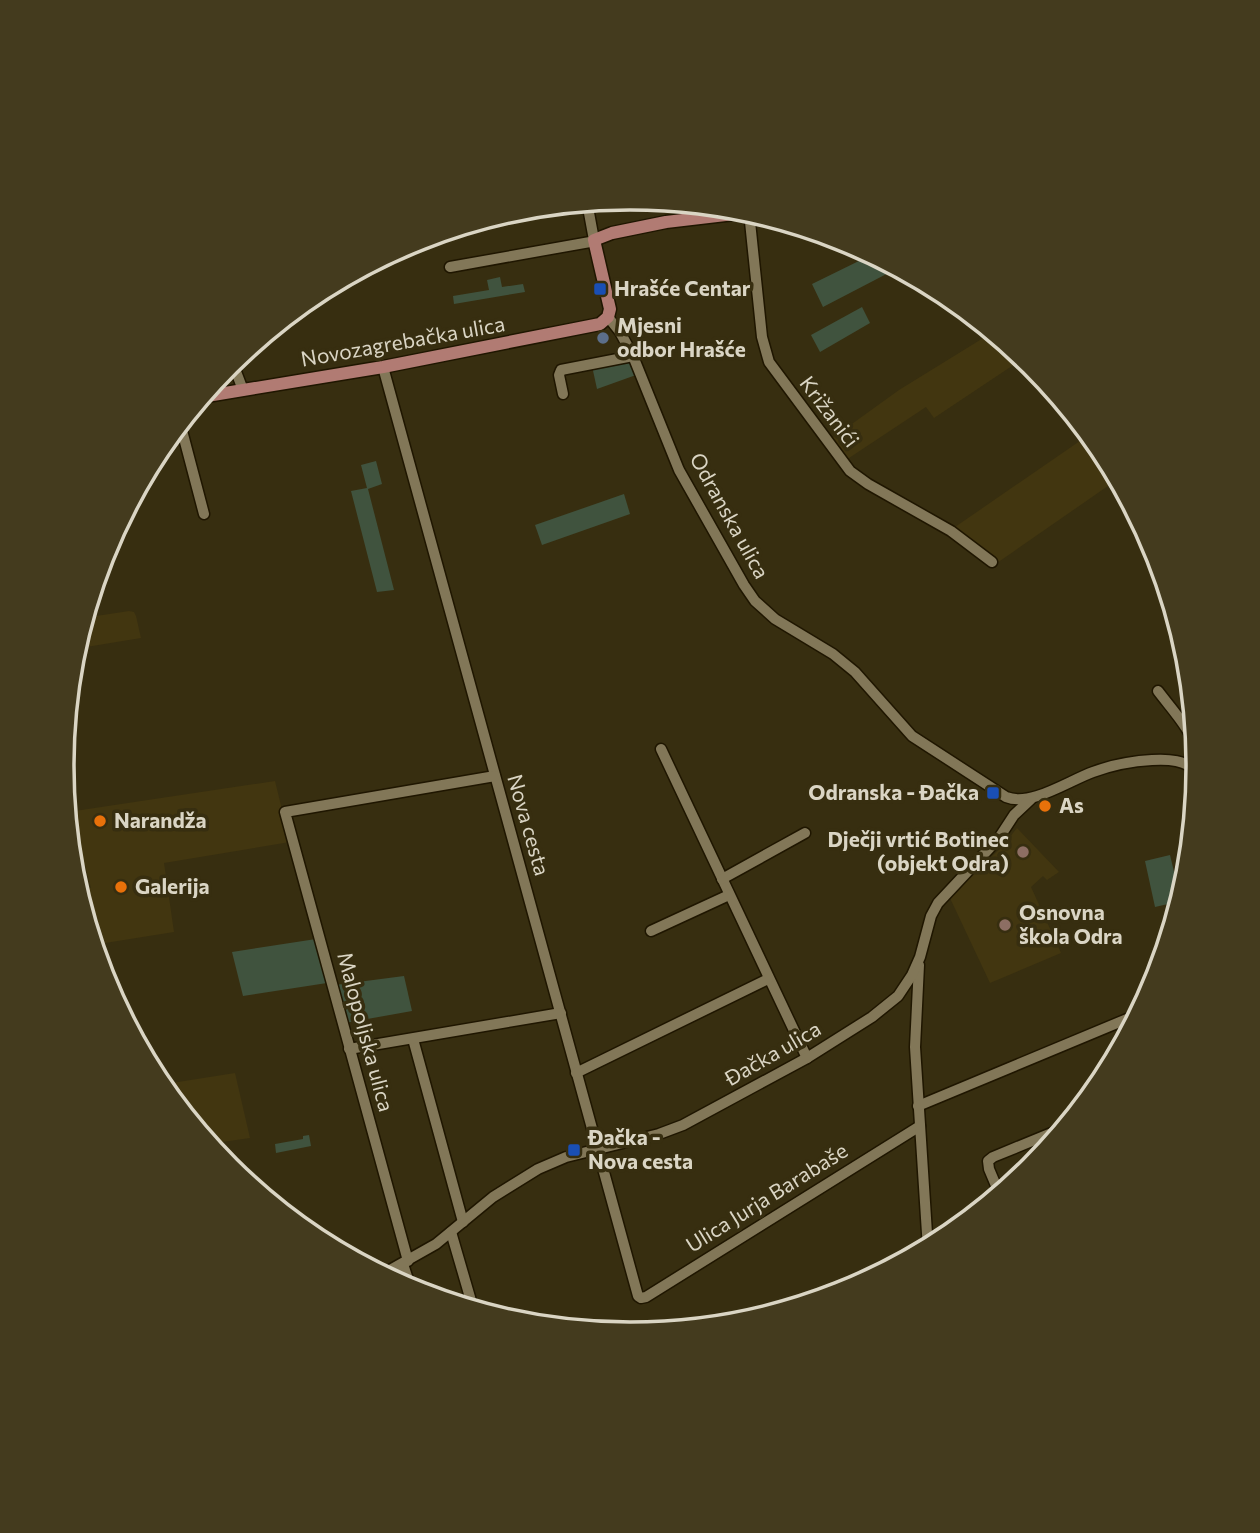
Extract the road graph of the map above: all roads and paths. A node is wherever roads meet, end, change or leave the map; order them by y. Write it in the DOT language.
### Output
graph roads {
  1 [pos="589,212"];
  2 [pos="709,216"];
  3 [pos="745,222"];
  4 [pos="594,240"];
  5 [pos="450,267"];
  6 [pos="608,317"];
  7 [pos="633,356"];
  8 [pos="383,367"];
  9 [pos="236,373"];
  10 [pos="243,390"];
  11 [pos="217,394"];
  12 [pos="563,394"];
  13 [pos="183,435"];
  14 [pos="204,514"];
  15 [pos="992,562"];
  16 [pos="1158,691"];
  17 [pos="1185,726"];
  18 [pos="661,748"];
  19 [pos="1186,762"];
  20 [pos="495,776"];
  21 [pos="1006,797"];
  22 [pos="1031,799"];
  23 [pos="1014,815"];
  24 [pos="805,833"];
  25 [pos="722,879"];
  26 [pos="729,895"];
  27 [pos="652,931"];
  28 [pos="920,957"];
  29 [pos="768,979"];
  30 [pos="901,992"];
  31 [pos="917,996"];
  32 [pos="561,1013"];
  33 [pos="1124,1022"];
  34 [pos="413,1039"];
  35 [pos="349,1049"];
  36 [pos="807,1058"];
  37 [pos="576,1073"];
  38 [pos="918,1107"];
  39 [pos="920,1126"];
  40 [pos="1046,1135"];
  41 [pos="597,1150"];
  42 [pos="996,1186"];
  43 [pos="463,1222"];
  44 [pos="451,1232"];
  45 [pos="928,1236"];
  46 [pos="406,1262"];
  47 [pos="392,1269"];
  48 [pos="409,1277"];
  49 [pos="637,1293"];
  50 [pos="471,1299"];
  1 -- 4 [label="street"];
  2 -- 4 [label="main road"];
  3 -- 15 [label="street, Križanići"];
  4 -- 5 [label="street"];
  4 -- 6 [label="main road"];
  6 -- 7 [label="street, Odranska ulica"];
  6 -- 8 [label="main road, Novozagrebačka ulica"];
  7 -- 12 [label="street"];
  7 -- 21 [label="street, Odranska ulica"];
  8 -- 10 [label="main road, Novozagrebačka ulica"];
  8 -- 20 [label="street, Nova cesta"];
  9 -- 10 [label="street"];
  10 -- 11 [label="main road, Novozagrebačka ulica"];
  13 -- 14 [label="street"];
  16 -- 17 [label="street, Odranska ulica"];
  18 -- 25 [label="street"];
  19 -- 22 [label="street, Odranska ulica"];
  20 -- 32 [label="street, Nova cesta"];
  20 -- 35 [label="street, Malopoljska ulica"];
  21 -- 22 [label="street, Odranska ulica"];
  21 -- 23 [label="street"];
  22 -- 23 [label="street, Đačka ulica"];
  23 -- 28 [label="street, Đačka ulica"];
  24 -- 25 [label="street"];
  25 -- 26 [label="street"];
  26 -- 27 [label="street"];
  26 -- 29 [label="street"];
  28 -- 30 [label="street, Đačka ulica"];
  28 -- 31 [label="street"];
  29 -- 36 [label="street"];
  29 -- 37 [label="street"];
  30 -- 31 [label="street"];
  30 -- 36 [label="street, Đačka ulica"];
  31 -- 38 [label="street"];
  32 -- 34 [label="street"];
  32 -- 37 [label="street, Nova cesta"];
  33 -- 38 [label="street"];
  34 -- 35 [label="street"];
  34 -- 43 [label="street"];
  35 -- 46 [label="street, Malopoljska ulica"];
  36 -- 41 [label="street, Đačka ulica"];
  37 -- 41 [label="street, Nova cesta"];
  38 -- 39 [label="street"];
  39 -- 45 [label="street"];
  39 -- 49 [label="street, Ulica Jurja Barabaše"];
  40 -- 42 [label="street"];
  41 -- 43 [label="street, Đačka ulica"];
  41 -- 49 [label="street, Nova cesta"];
  43 -- 44 [label="street, Đačka ulica"];
  44 -- 46 [label="street, Đačka ulica"];
  44 -- 50 [label="street"];
  46 -- 47 [label="street, Đačka ulica"];
  46 -- 48 [label="street"];
}
